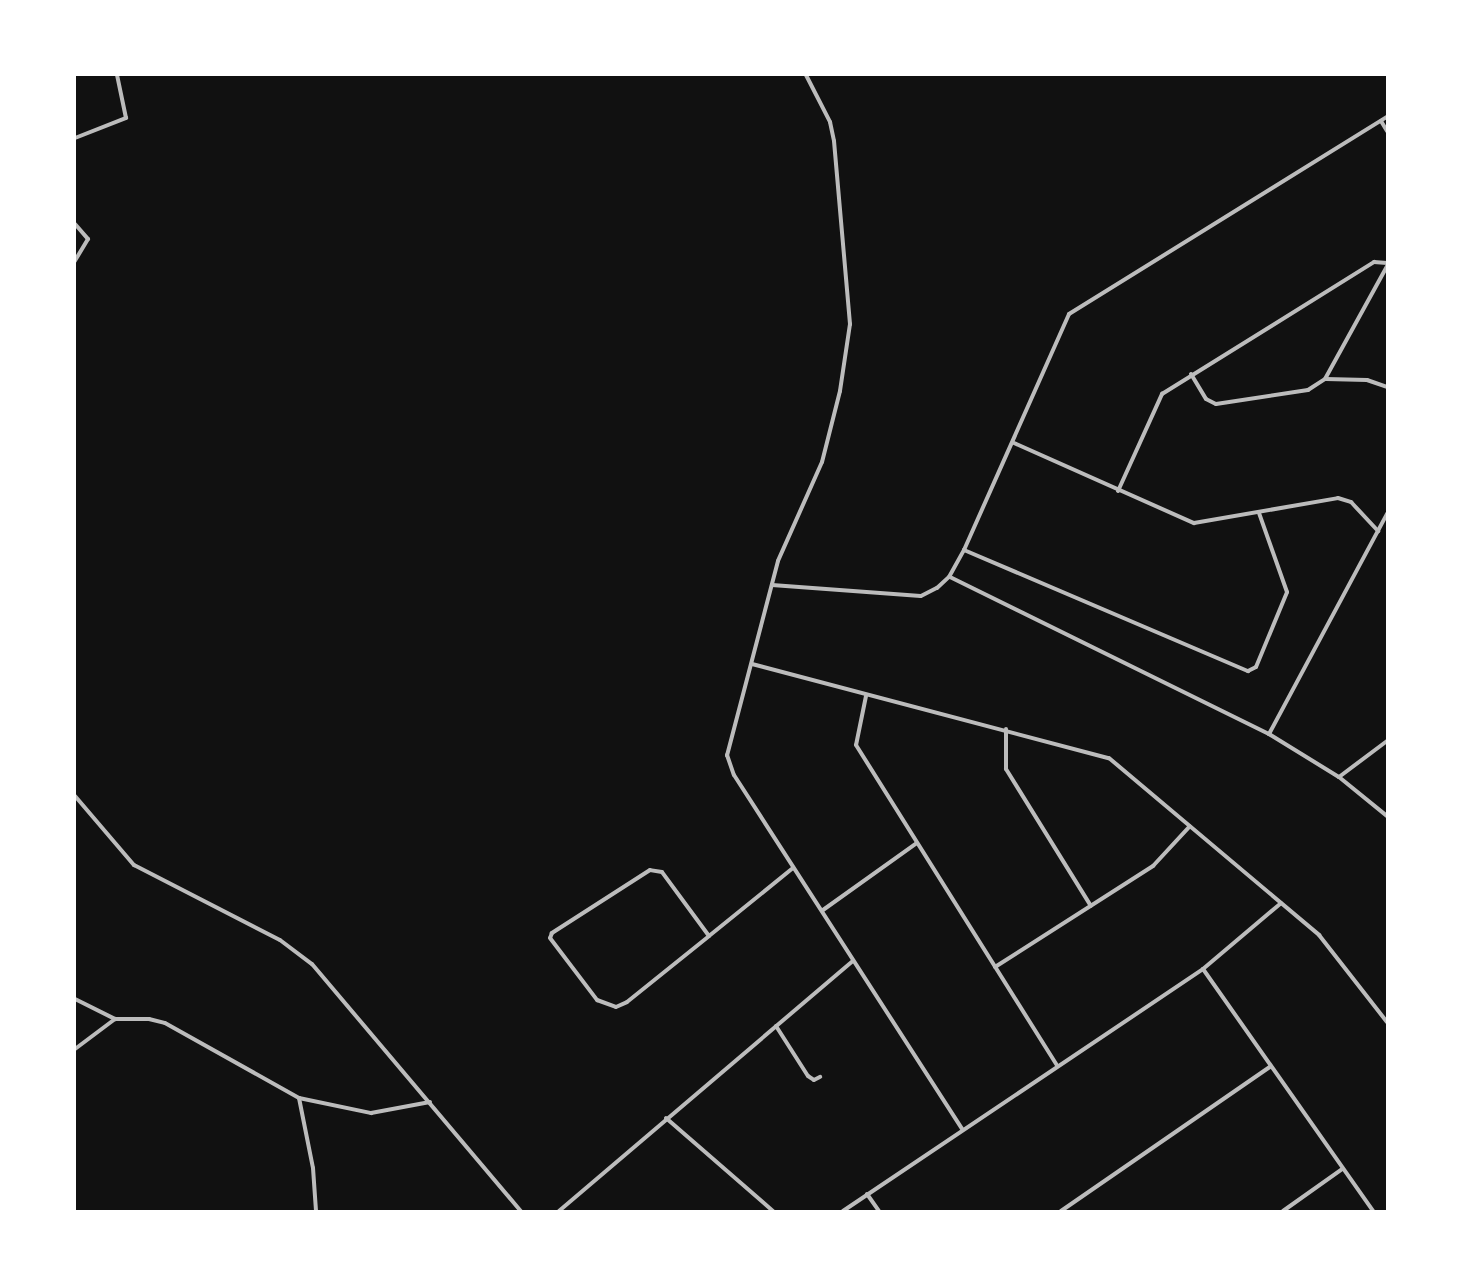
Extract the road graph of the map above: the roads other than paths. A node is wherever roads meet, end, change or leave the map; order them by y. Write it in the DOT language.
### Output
graph roads {
  1 [pos="117,75"];
  2 [pos="806,75"];
  3 [pos="1387,117"];
  4 [pos="1381,121"];
  5 [pos="1387,131"];
  6 [pos="75,138"];
  7 [pos="75,224"];
  8 [pos="75,261"];
  9 [pos="1387,264"];
  10 [pos="1191,374"];
  11 [pos="1325,379"];
  12 [pos="1387,387"];
  13 [pos="1014,443"];
  14 [pos="1118,491"];
  15 [pos="1259,513"];
  16 [pos="1387,514"];
  17 [pos="1378,531"];
  18 [pos="964,550"];
  19 [pos="949,576"];
  20 [pos="772,585"];
  21 [pos="752,664"];
  22 [pos="866,696"];
  23 [pos="1006,729"];
  24 [pos="1269,734"];
  25 [pos="1387,741"];
  26 [pos="1339,777"];
  27 [pos="75,796"];
  28 [pos="1387,816"];
  29 [pos="1190,826"];
  30 [pos="917,843"];
  31 [pos="793,868"];
  32 [pos="1281,903"];
  33 [pos="1091,906"];
  34 [pos="823,910"];
  35 [pos="709,936"];
  36 [pos="852,962"];
  37 [pos="995,967"];
  38 [pos="1203,969"];
  39 [pos="75,999"];
  40 [pos="115,1019"];
  41 [pos="1387,1022"];
  42 [pos="776,1026"];
  43 [pos="75,1049"];
  44 [pos="1057,1066"];
  45 [pos="1270,1067"];
  46 [pos="820,1077"];
  47 [pos="299,1098"];
  48 [pos="430,1102"];
  49 [pos="666,1118"];
  50 [pos="962,1129"];
  51 [pos="1342,1168"];
  52 [pos="867,1194"];
  53 [pos="316,1211"];
  54 [pos="521,1211"];
  55 [pos="559,1211"];
  56 [pos="773,1211"];
  57 [pos="843,1211"];
  58 [pos="879,1211"];
  59 [pos="1061,1211"];
  60 [pos="1283,1211"];
  61 [pos="1374,1211"];
  1 -- 6 [label="street"];
  2 -- 20 [label="street"];
  3 -- 4 [label="street"];
  4 -- 5 [label="street"];
  4 -- 13 [label="street"];
  7 -- 8 [label="street"];
  9 -- 10 [label="street"];
  9 -- 11 [label="street"];
  10 -- 11 [label="street"];
  10 -- 14 [label="street"];
  11 -- 12 [label="street"];
  13 -- 14 [label="street"];
  13 -- 18 [label="street"];
  14 -- 15 [label="street"];
  15 -- 17 [label="street"];
  15 -- 18 [label="street"];
  16 -- 17 [label="street"];
  17 -- 24 [label="street"];
  18 -- 19 [label="street"];
  19 -- 20 [label="street"];
  19 -- 24 [label="street"];
  20 -- 21 [label="street"];
  21 -- 22 [label="street"];
  21 -- 31 [label="street"];
  22 -- 23 [label="street"];
  22 -- 30 [label="street"];
  23 -- 29 [label="street"];
  23 -- 33 [label="street"];
  24 -- 26 [label="street"];
  25 -- 26 [label="street"];
  26 -- 28 [label="street"];
  27 -- 48 [label="street"];
  29 -- 32 [label="street"];
  29 -- 33 [label="street"];
  30 -- 34 [label="street"];
  30 -- 37 [label="street"];
  31 -- 34 [label="street"];
  31 -- 35 [label="street"];
  32 -- 38 [label="street"];
  32 -- 41 [label="street"];
  33 -- 37 [label="street"];
  34 -- 36 [label="street"];
  35 -- 35 [label="street"];
  36 -- 42 [label="street"];
  36 -- 50 [label="street"];
  37 -- 44 [label="street"];
  38 -- 44 [label="street"];
  38 -- 45 [label="street"];
  39 -- 40 [label="street"];
  40 -- 43 [label="street"];
  40 -- 47 [label="street"];
  42 -- 46 [label="street"];
  42 -- 49 [label="street"];
  44 -- 50 [label="street"];
  45 -- 51 [label="street"];
  45 -- 59 [label="street"];
  47 -- 48 [label="street"];
  47 -- 53 [label="street"];
  48 -- 54 [label="street"];
  49 -- 55 [label="street"];
  49 -- 56 [label="street"];
  50 -- 52 [label="street"];
  51 -- 60 [label="street"];
  51 -- 61 [label="street"];
  52 -- 57 [label="street"];
  52 -- 58 [label="street"];
}
